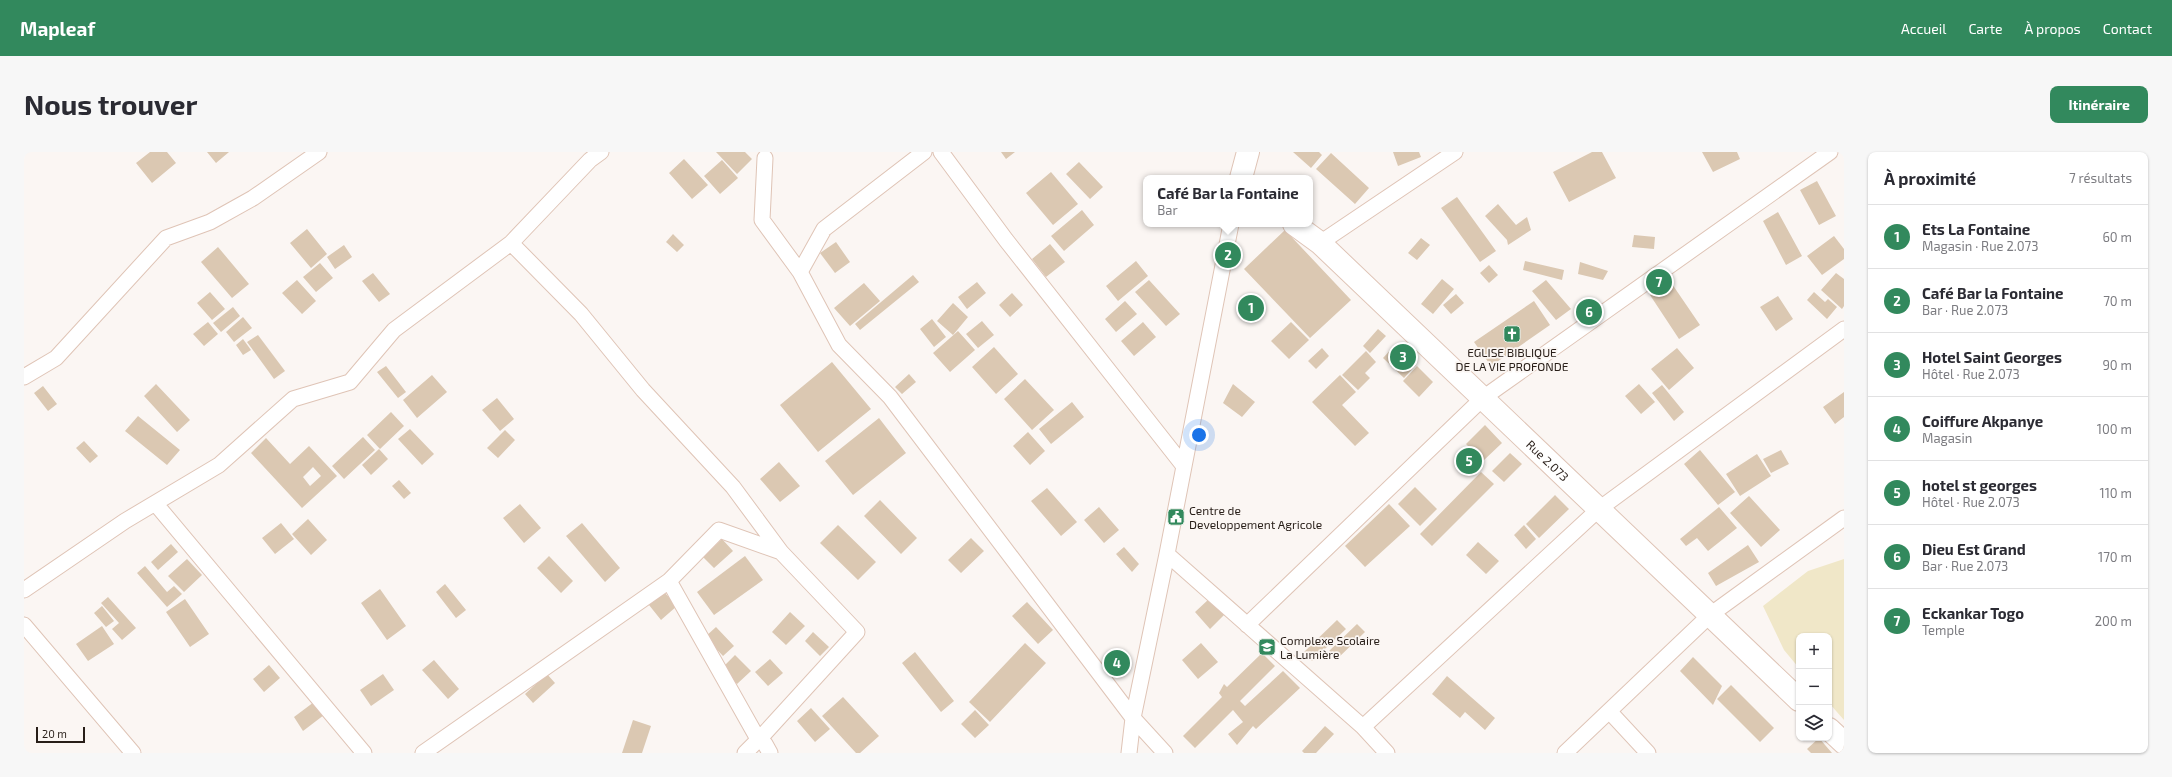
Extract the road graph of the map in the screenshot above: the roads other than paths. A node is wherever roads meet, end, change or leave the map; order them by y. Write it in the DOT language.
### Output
graph roads {
  1 [pos="319,152"];
  2 [pos="601,152"];
  3 [pos="924,152"];
  4 [pos="941,152"];
  5 [pos="1248,152"];
  6 [pos="1455,152"];
  7 [pos="1830,152"];
  8 [pos="765,158"];
  9 [pos="1242,175"];
  10 [pos="1230,227"];
  11 [pos="1298,227"];
  12 [pos="511,243"];
  13 [pos="1320,243"];
  14 [pos="800,272"];
  15 [pos="1844,329"];
  16 [pos="24,377"];
  17 [pos="1483,398"];
  18 [pos="1183,465"];
  19 [pos="155,503"];
  20 [pos="1598,509"];
  21 [pos="1844,518"];
  22 [pos="781,552"];
  23 [pos="1167,554"];
  24 [pos="669,580"];
  25 [pos="24,590"];
  26 [pos="1710,615"];
  27 [pos="24,625"];
  28 [pos="1247,625"];
  29 [pos="1796,697"];
  30 [pos="1609,711"];
  31 [pos="1133,718"];
  32 [pos="1364,727"];
  33 [pos="1832,731"];
  34 [pos="758,739"];
  35 [pos="1844,743"];
  36 [pos="133,753"];
  37 [pos="364,753"];
  38 [pos="423,753"];
  39 [pos="745,753"];
  40 [pos="770,753"];
  41 [pos="1129,753"];
  42 [pos="1165,753"];
  43 [pos="1388,753"];
  44 [pos="1565,753"];
  45 [pos="1648,753"];
  1 -- 16 [label="street"];
  2 -- 12 [label="street"];
  3 -- 14 [label="street"];
  4 -- 18 [label="street"];
  5 -- 9 [label="street"];
  6 -- 13 [label="street"];
  7 -- 17 [label="street"];
  8 -- 14 [label="street"];
  10 -- 18 [label="street"];
  11 -- 13 [label="street, Rue 2.073"];
  12 -- 19 [label="street"];
  12 -- 22 [label="street"];
  13 -- 17 [label="street, Rue 2.073"];
  14 -- 31 [label="street"];
  15 -- 20 [label="street"];
  17 -- 20 [label="street, Rue 2.073"];
  17 -- 28 [label="street"];
  18 -- 23 [label="street"];
  19 -- 25 [label="street"];
  19 -- 37 [label="street"];
  20 -- 26 [label="street, Rue 2.073"];
  20 -- 32 [label="street"];
  21 -- 26 [label="street"];
  22 -- 24 [label="street"];
  22 -- 34 [label="street"];
  23 -- 28 [label="street"];
  23 -- 31 [label="street"];
  24 -- 34 [label="street"];
  24 -- 38 [label="street"];
  26 -- 29 [label="street, Rue 2.073"];
  26 -- 30 [label="street"];
  27 -- 36 [label="street"];
  28 -- 32 [label="street"];
  30 -- 44 [label="street"];
  30 -- 45 [label="street"];
  31 -- 41 [label="street"];
  31 -- 42 [label="street"];
  32 -- 43 [label="street"];
  33 -- 35 [label="street"];
  34 -- 39 [label="street"];
  34 -- 40 [label="street"];
}
